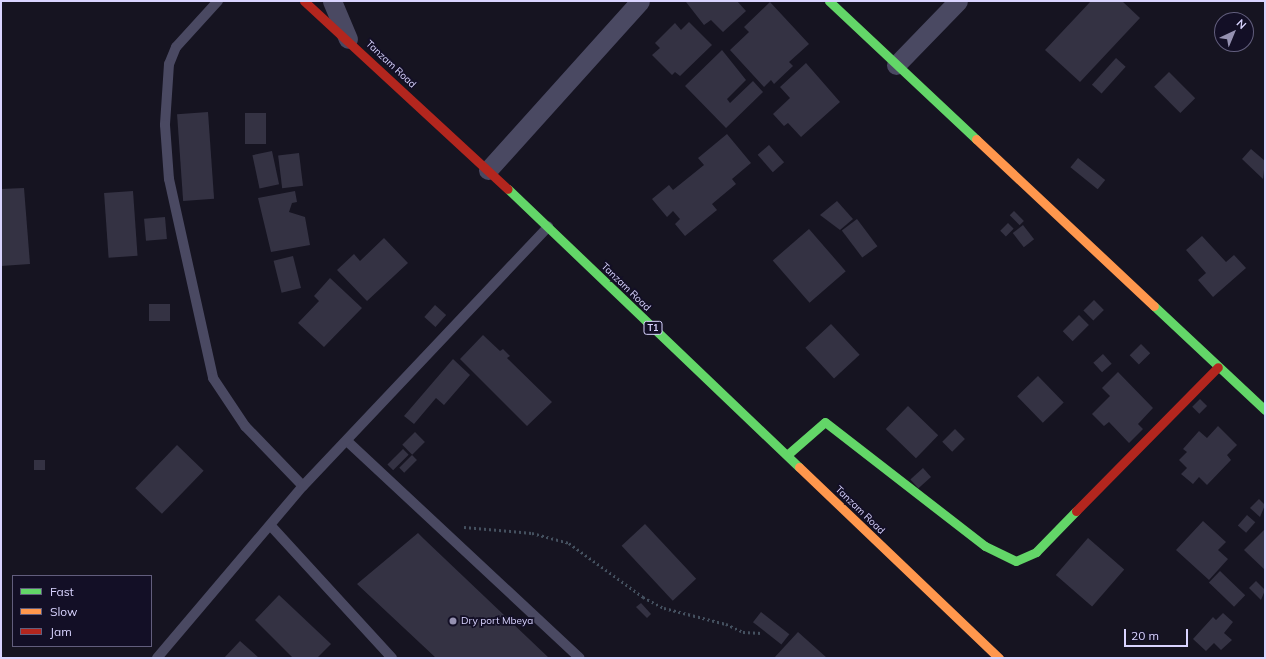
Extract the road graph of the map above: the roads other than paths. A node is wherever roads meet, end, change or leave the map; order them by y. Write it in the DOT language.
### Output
graph roads {
  1 [pos="218,1"];
  2 [pos="304,1"];
  3 [pos="332,1"];
  4 [pos="640,1"];
  5 [pos="829,1"];
  6 [pos="958,1"];
  7 [pos="348,39"];
  8 [pos="896,65"];
  9 [pos="488,170"];
  10 [pos="548,228"];
  11 [pos="1218,367"];
  12 [pos="1265,410"];
  13 [pos="347,441"];
  14 [pos="787,456"];
  15 [pos="303,486"];
  16 [pos="271,526"];
  17 [pos="158,658"];
  18 [pos="392,658"];
  19 [pos="580,658"];
  20 [pos="999,658"];
  1 -- 15 [label="lane"];
  2 -- 7 [label="main road, Tanzam Road / T1"];
  3 -- 7 [label="street"];
  4 -- 9 [label="street"];
  5 -- 8 [label="main road"];
  6 -- 8 [label="street"];
  7 -- 9 [label="main road, Tanzam Road / T1"];
  8 -- 11 [label="main road"];
  9 -- 10 [label="main road, Tanzam Road / T1"];
  10 -- 13 [label="lane"];
  10 -- 14 [label="main road, Tanzam Road / T1"];
  11 -- 12 [label="main road"];
  11 -- 14 [label="main road"];
  13 -- 15 [label="lane"];
  13 -- 19 [label="lane"];
  14 -- 20 [label="main road, Tanzam Road / T1"];
  15 -- 16 [label="lane"];
  16 -- 17 [label="lane"];
  16 -- 18 [label="lane"];
}
